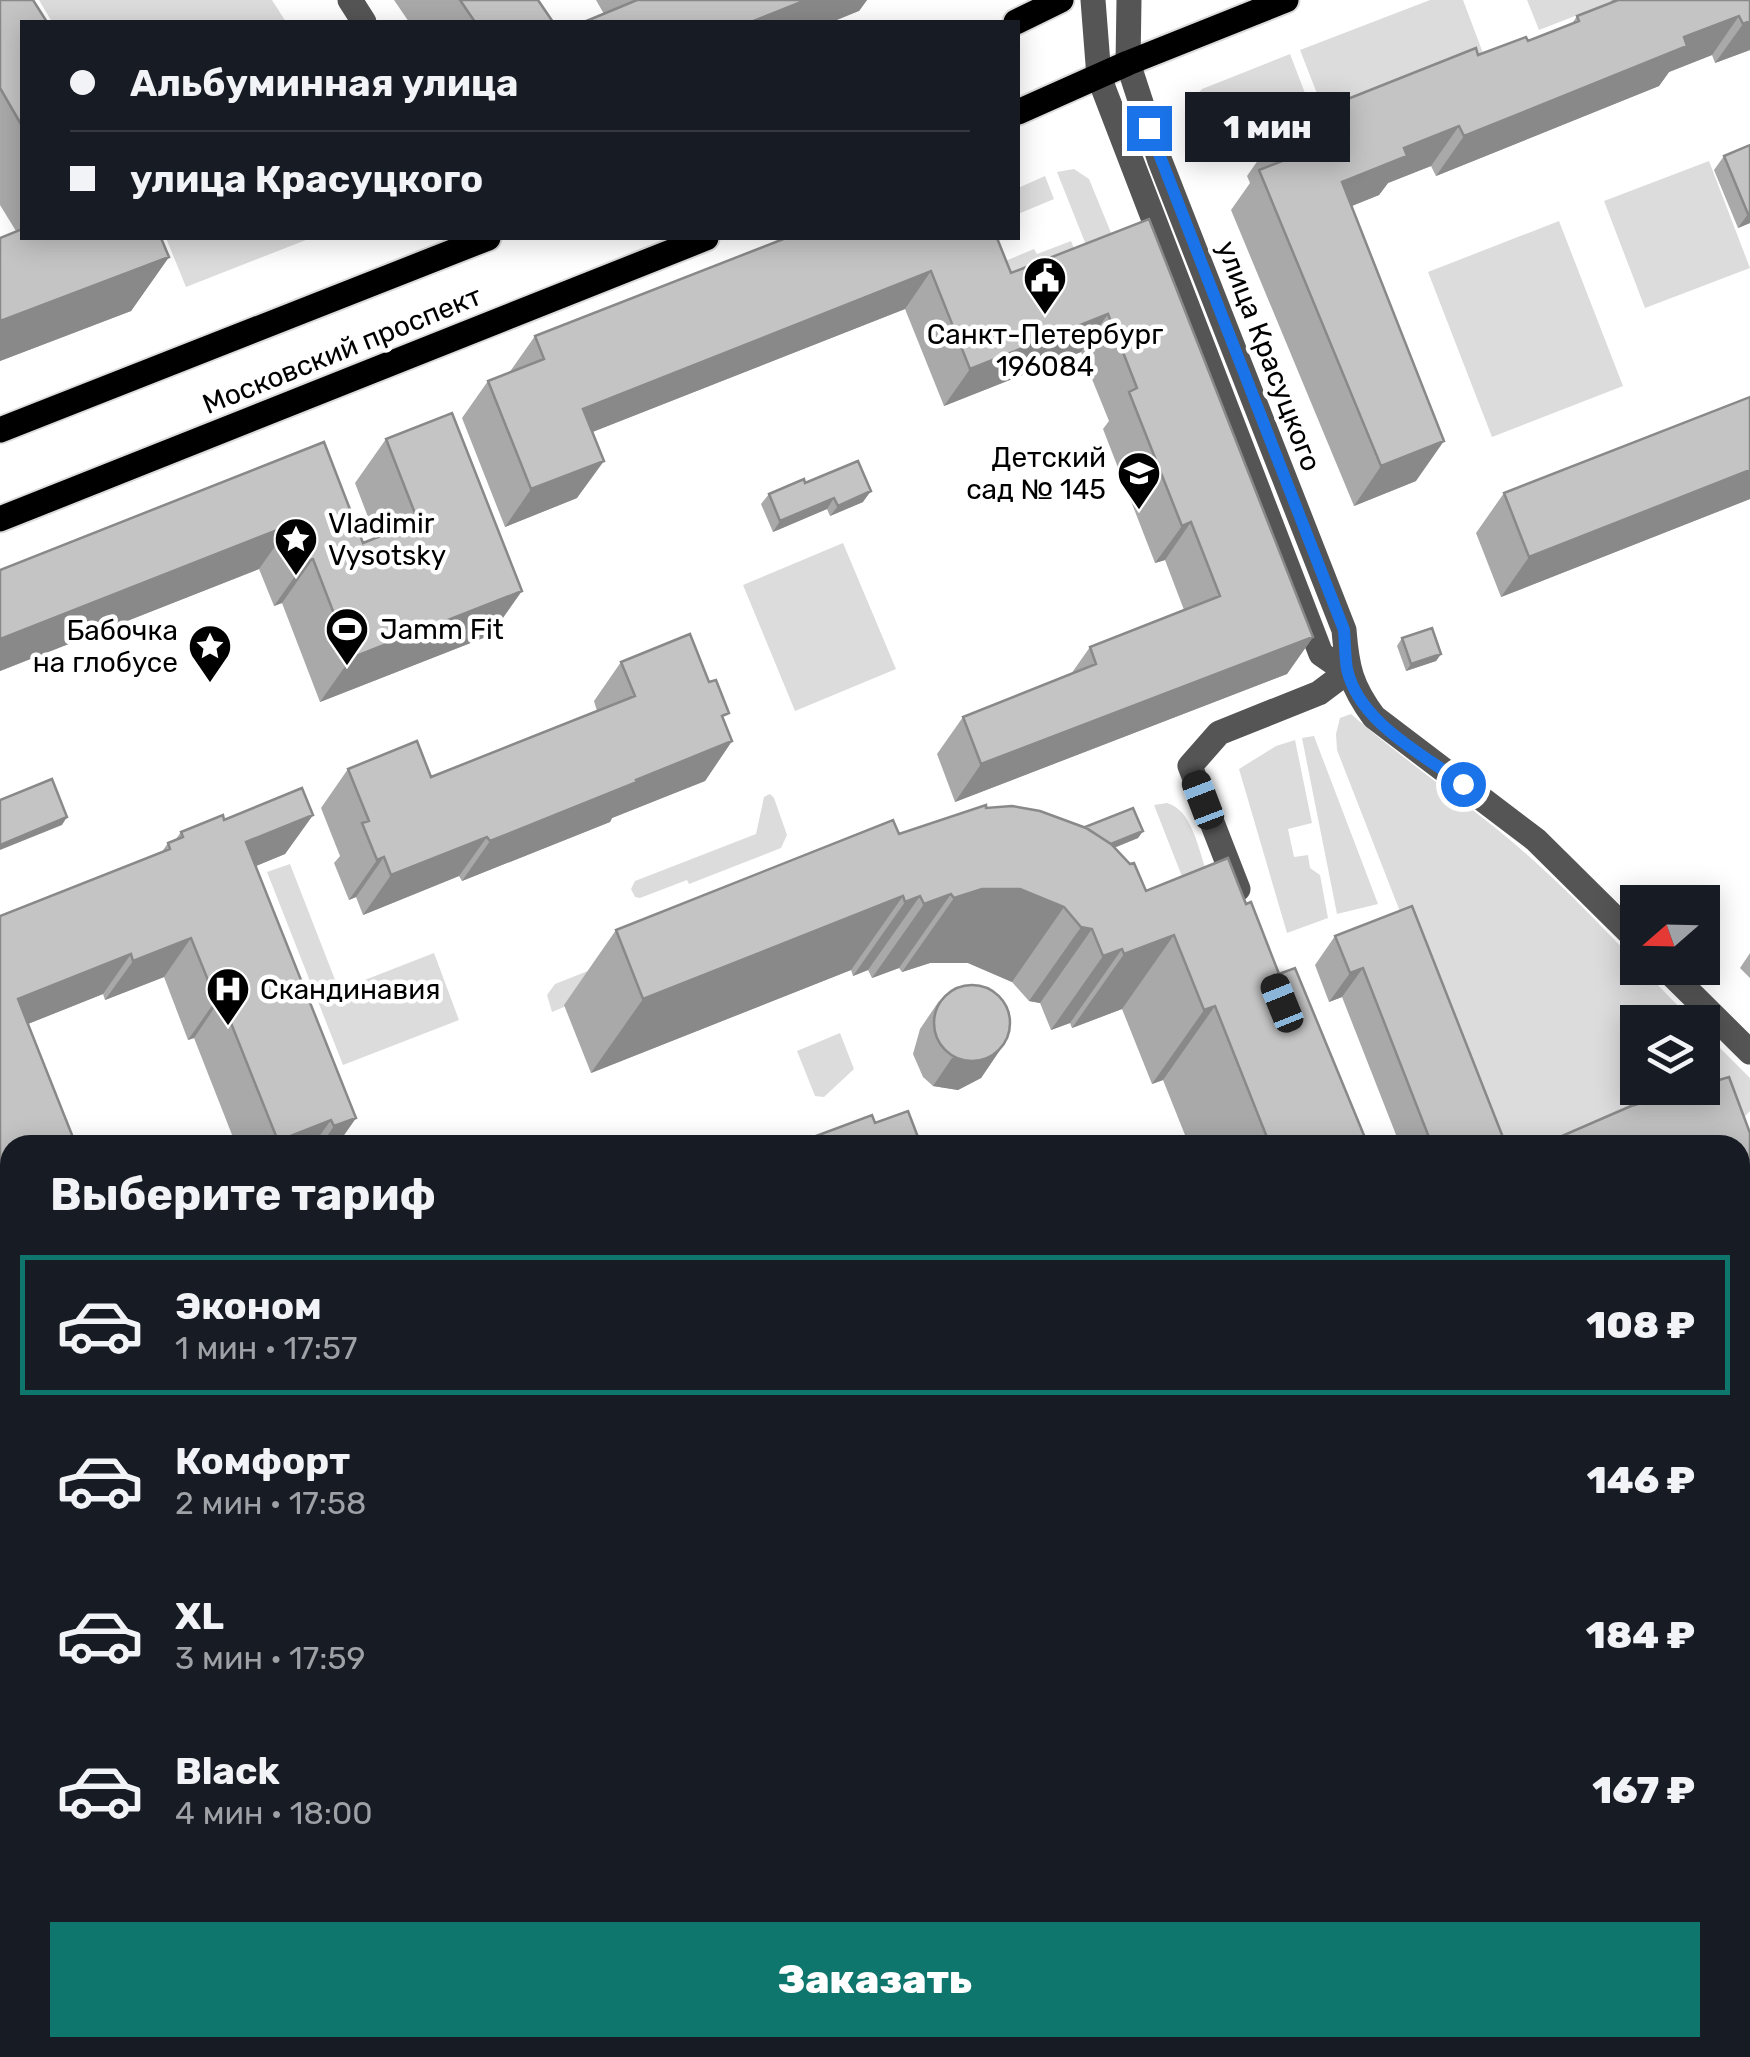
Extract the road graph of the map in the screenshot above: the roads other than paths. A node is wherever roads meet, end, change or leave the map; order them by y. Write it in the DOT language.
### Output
graph roads {
  1 [pos="1061,0"];
  2 [pos="1093,0"];
  3 [pos="1130,0"];
  4 [pos="1286,0"];
  5 [pos="1020,20"];
  6 [pos="1128,63"];
  7 [pos="1099,77"];
  8 [pos="1020,111"];
  9 [pos="483,240"];
  10 [pos="701,240"];
  11 [pos="0,430"];
  12 [pos="0,518"];
  13 [pos="1348,672"];
  14 [pos="1247,912"];
  15 [pos="1620,922"];
  16 [pos="1681,985"];
  17 [pos="1750,1052"];
  1 -- 5 [label="main road"];
  2 -- 7 [label="street"];
  3 -- 6 [label="street, улица Красуцкого"];
  4 -- 6 [label="main road"];
  6 -- 7 [label="main road"];
  6 -- 13 [label="street, улица Красуцкого"];
  7 -- 8 [label="main road"];
  7 -- 13 [label="street"];
  9 -- 11 [label="main road, Московский проспект"];
  10 -- 12 [label="main road, Московский проспект"];
  13 -- 14 [label="street"];
  13 -- 15 [label="street"];
  16 -- 17 [label="street"];
}
